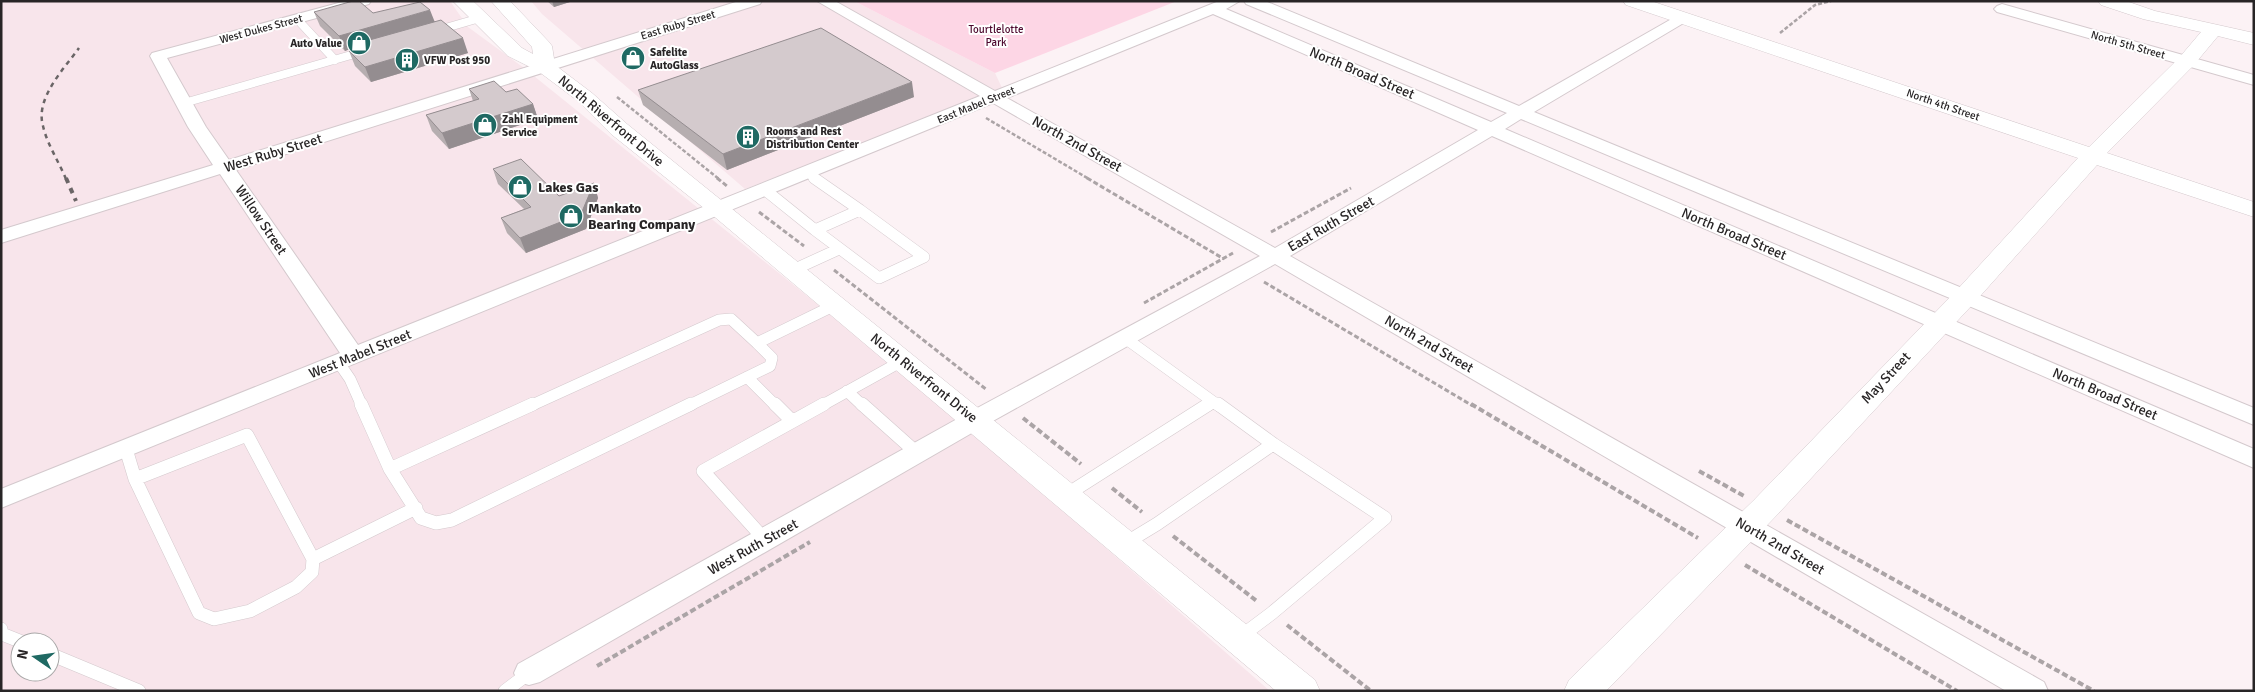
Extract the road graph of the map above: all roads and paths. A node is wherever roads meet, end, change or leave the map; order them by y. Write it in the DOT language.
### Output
graph roads {
  1 [pos="364,1"];
  2 [pos="462,1"];
  3 [pos="500,1"];
  4 [pos="755,1"];
  5 [pos="824,1"];
  6 [pos="1233,1"];
  7 [pos="1251,1"];
  8 [pos="1632,1"];
  9 [pos="1831,1"];
  10 [pos="2107,1"];
  11 [pos="1214,9"];
  12 [pos="2002,9"];
  13 [pos="480,18"];
  14 [pos="1682,18"];
  15 [pos="297,19"];
  16 [pos="2212,30"];
  17 [pos="431,32"];
  18 [pos="2254,39"];
  19 [pos="1760,44"];
  20 [pos="373,48"];
  21 [pos="158,56"];
  22 [pos="335,60"];
  23 [pos="2186,62"];
  24 [pos="545,67"];
  25 [pos="2254,80"];
  26 [pos="616,96"];
  27 [pos="994,98"];
  28 [pos="184,103"];
  29 [pos="968,108"];
  30 [pos="1521,112"];
  31 [pos="1493,130"];
  32 [pos="2093,156"];
  33 [pos="225,168"];
  34 [pos="806,172"];
  35 [pos="764,189"];
  36 [pos="730,203"];
  37 [pos="860,210"];
  38 [pos="2254,210"];
  39 [pos="815,230"];
  40 [pos="1,237"];
  41 [pos="839,250"];
  42 [pos="1275,256"];
  43 [pos="819,258"];
  44 [pos="793,270"];
  45 [pos="1246,272"];
  46 [pos="1965,297"];
  47 [pos="835,305"];
  48 [pos="1939,323"];
  49 [pos="1125,338"];
  50 [pos="757,343"];
  51 [pos="346,360"];
  52 [pos="902,360"];
  53 [pos="747,377"];
  54 [pos="847,391"];
  55 [pos="1213,402"];
  56 [pos="1005,404"];
  57 [pos="2254,417"];
  58 [pos="975,420"];
  59 [pos="792,421"];
  60 [pos="1273,444"];
  61 [pos="126,449"];
  62 [pos="918,454"];
  63 [pos="2254,459"];
  64 [pos="390,469"];
  65 [pos="1097,476"];
  66 [pos="135,479"];
  67 [pos="1066,495"];
  68 [pos="1,500"];
  69 [pos="416,508"];
  70 [pos="1157,524"];
  71 [pos="1747,527"];
  72 [pos="765,540"];
  73 [pos="1124,544"];
  74 [pos="1722,552"];
  75 [pos="313,559"];
  76 [pos="1272,613"];
  77 [pos="1,629"];
  78 [pos="10,637"];
  79 [pos="1238,638"];
  80 [pos="60,658"];
  81 [pos="529,673"];
  82 [pos="139,691"];
  83 [pos="504,691"];
  84 [pos="1302,691"];
  85 [pos="1371,691"];
  86 [pos="1582,691"];
  87 [pos="1957,691"];
  88 [pos="2033,691"];
  1 -- 15 [label="street, West Dukes Street"];
  2 -- 13 [label="street, North Riverfront Drive"];
  3 -- 24 [label="street, North Riverfront Drive"];
  4 -- 24 [label="street, East Ruby Street"];
  5 -- 27 [label="street, North 2nd Street"];
  6 -- 11 [label="street, East Mabel Street"];
  7 -- 30 [label="street, North Broad Street"];
  8 -- 14 [label="street, North 4th Street"];
  9 -- 19 [label="path"];
  10 -- 16 [label="street"];
  11 -- 27 [label="street, East Mabel Street"];
  11 -- 31 [label="street, North Broad Street"];
  12 -- 23 [label="street, North 5th Street"];
  13 -- 17 [label="lane"];
  13 -- 24 [label="street, North Riverfront Drive"];
  14 -- 19 [label="street, North 4th Street"];
  14 -- 30 [label="street, East Ruth Street"];
  15 -- 21 [label="street, West Dukes Street"];
  15 -- 22 [label="lane"];
  16 -- 18 [label="street"];
  16 -- 23 [label="street, May Street"];
  19 -- 32 [label="street, North 4th Street"];
  20 -- 22 [label="lane"];
  21 -- 28 [label="street, Willow Street"];
  22 -- 28 [label="lane"];
  23 -- 25 [label="street, North 5th Street"];
  23 -- 32 [label="street, May Street"];
  24 -- 33 [label="street, West Ruby Street"];
  24 -- 36 [label="street, North Riverfront Drive"];
  26 -- 36 [label="path"];
  27 -- 29 [label="street, East Mabel Street"];
  27 -- 42 [label="street, North 2nd Street"];
  28 -- 33 [label="street, Willow Street"];
  29 -- 34 [label="street, East Mabel Street"];
  29 -- 45 [label="path"];
  30 -- 31 [label="street, East Ruth Street"];
  30 -- 46 [label="street, North Broad Street"];
  31 -- 42 [label="street, East Ruth Street"];
  31 -- 48 [label="street, North Broad Street"];
  32 -- 38 [label="street, North 4th Street"];
  32 -- 46 [label="street, May Street"];
  33 -- 40 [label="street, West Ruby Street"];
  33 -- 51 [label="street, Willow Street"];
  34 -- 35 [label="street, East Mabel Street"];
  34 -- 37 [label="lane"];
  35 -- 36 [label="street, East Mabel Street"];
  35 -- 39 [label="lane"];
  36 -- 43 [label="path"];
  36 -- 44 [label="street, North Riverfront Drive"];
  36 -- 51 [label="street, West Mabel Street"];
  37 -- 39 [label="lane"];
  37 -- 41 [label="lane"];
  39 -- 41 [label="lane"];
  41 -- 43 [label="lane"];
  42 -- 45 [label="street, East Ruth Street"];
  42 -- 71 [label="street, North 2nd Street"];
  43 -- 44 [label="lane"];
  43 -- 56 [label="path"];
  44 -- 47 [label="street, North Riverfront Drive"];
  45 -- 49 [label="street, East Ruth Street"];
  45 -- 74 [label="path"];
  46 -- 48 [label="street, May Street"];
  46 -- 57 [label="street, North Broad Street"];
  47 -- 50 [label="lane"];
  47 -- 52 [label="street, North Riverfront Drive"];
  48 -- 63 [label="street, North Broad Street"];
  48 -- 71 [label="street, May Street"];
  49 -- 55 [label="lane"];
  49 -- 56 [label="street, East Ruth Street"];
  50 -- 53 [label="lane"];
  50 -- 64 [label="lane"];
  51 -- 61 [label="street, West Mabel Street"];
  51 -- 64 [label="lane"];
  52 -- 54 [label="lane"];
  52 -- 58 [label="street, North Riverfront Drive"];
  53 -- 59 [label="lane"];
  53 -- 69 [label="lane"];
  54 -- 59 [label="lane"];
  54 -- 62 [label="lane"];
  55 -- 60 [label="lane"];
  55 -- 65 [label="lane"];
  56 -- 58 [label="street, East Ruth Street"];
  56 -- 65 [label="path"];
  58 -- 62 [label="street, West Ruth Street"];
  58 -- 67 [label="street, North Riverfront Drive"];
  59 -- 72 [label="lane"];
  60 -- 70 [label="lane"];
  60 -- 76 [label="lane"];
  61 -- 66 [label="lane"];
  61 -- 68 [label="street, West Mabel Street"];
  62 -- 72 [label="street, West Ruth Street"];
  64 -- 69 [label="lane"];
  65 -- 67 [label="lane"];
  65 -- 70 [label="path"];
  66 -- 75 [label="lane"];
  66 -- 75 [label="lane"];
  67 -- 73 [label="street, North Riverfront Drive"];
  69 -- 75 [label="lane"];
  70 -- 73 [label="lane"];
  70 -- 76 [label="path"];
  71 -- 74 [label="street, May Street"];
  71 -- 88 [label="street, North 2nd Street"];
  72 -- 81 [label="street, West Ruth Street"];
  73 -- 79 [label="street, North Riverfront Drive"];
  74 -- 86 [label="street, May Street"];
  74 -- 87 [label="path"];
  76 -- 79 [label="lane"];
  76 -- 85 [label="path"];
  77 -- 78 [label="lane"];
  79 -- 84 [label="street, North Riverfront Drive"];
  80 -- 82 [label="lane"];
  81 -- 83 [label="lane"];
}
